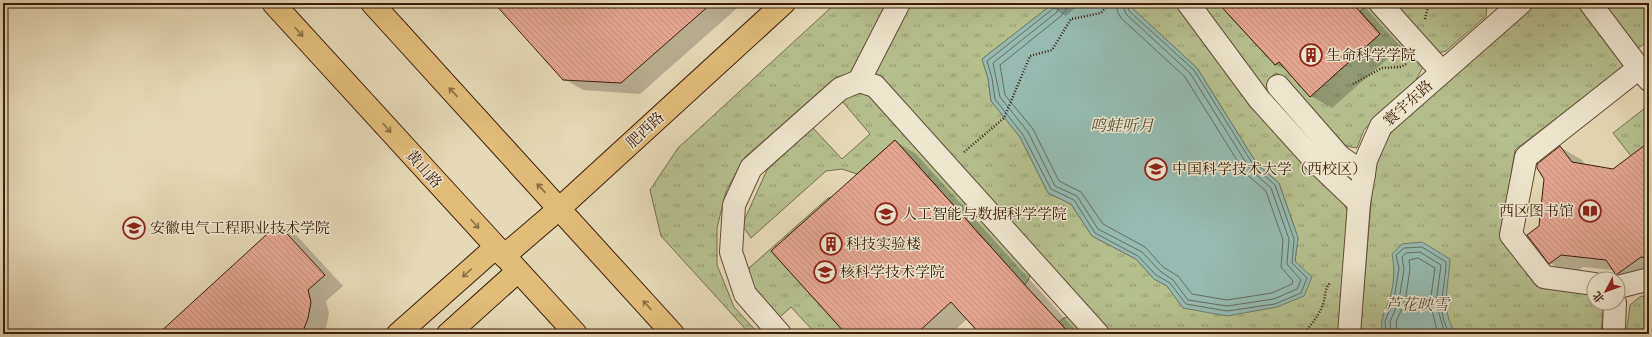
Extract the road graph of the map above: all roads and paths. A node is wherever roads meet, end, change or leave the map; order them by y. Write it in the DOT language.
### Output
graph roads {
  1 [pos="273,3"];
  2 [pos="372,3"];
  3 [pos="784,3"];
  4 [pos="899,3"];
  5 [pos="1110,3"];
  6 [pos="1188,3"];
  7 [pos="1380,3"];
  8 [pos="1590,3"];
  9 [pos="1516,5"];
  10 [pos="1426,53"];
  11 [pos="1442,72"];
  12 [pos="1644,74"];
  13 [pos="859,81"];
  14 [pos="1353,84"];
  15 [pos="1278,86"];
  16 [pos="947,166"];
  17 [pos="1364,174"];
  18 [pos="1359,203"];
  19 [pos="560,208"];
  20 [pos="506,258"];
  21 [pos="1354,269"];
  22 [pos="1646,280"];
  23 [pos="1586,283"];
  24 [pos="1626,285"];
  25 [pos="1615,311"];
  26 [pos="1614,327"];
  27 [pos="398,334"];
  28 [pos="448,334"];
  29 [pos="576,334"];
  30 [pos="673,334"];
  31 [pos="780,334"];
  32 [pos="1098,334"];
  33 [pos="1303,334"];
  34 [pos="1349,334"];
  1 -- 20 [label="main road, 黄山路, one-way"];
  19 -- 2 [label="main road, one-way"];
  3 -- 19 [label="main road, 肥西路"];
  4 -- 13 [label="street"];
  5 -- 16 [label="path"];
  6 -- 18 [label="street"];
  7 -- 10 [label="street"];
  8 -- 12 [label="street"];
  9 -- 11 [label="street, 寰宇东路"];
  10 -- 11 [label="street"];
  10 -- 14 [label="path"];
  11 -- 17 [label="street, 寰宇东路"];
  12 -- 23 [label="street"];
  13 -- 16 [label="street"];
  13 -- 31 [label="street"];
  15 -- 17 [label="street"];
  16 -- 32 [label="street"];
  17 -- 18 [label="street, 寰宇东路"];
  18 -- 21 [label="street, 寰宇东路"];
  19 -- 20 [label="main road, 肥西路"];
  30 -- 19 [label="main road, one-way"];
  20 -- 27 [label="main road, 肥西路, one-way"];
  20 -- 28 [label="main road, 肥西路"];
  20 -- 29 [label="main road, 黄山路"];
  21 -- 33 [label="path"];
  21 -- 34 [label="street, 寰宇东路"];
  22 -- 24 [label="street"];
  25 -- 26 [label="street"];
}
